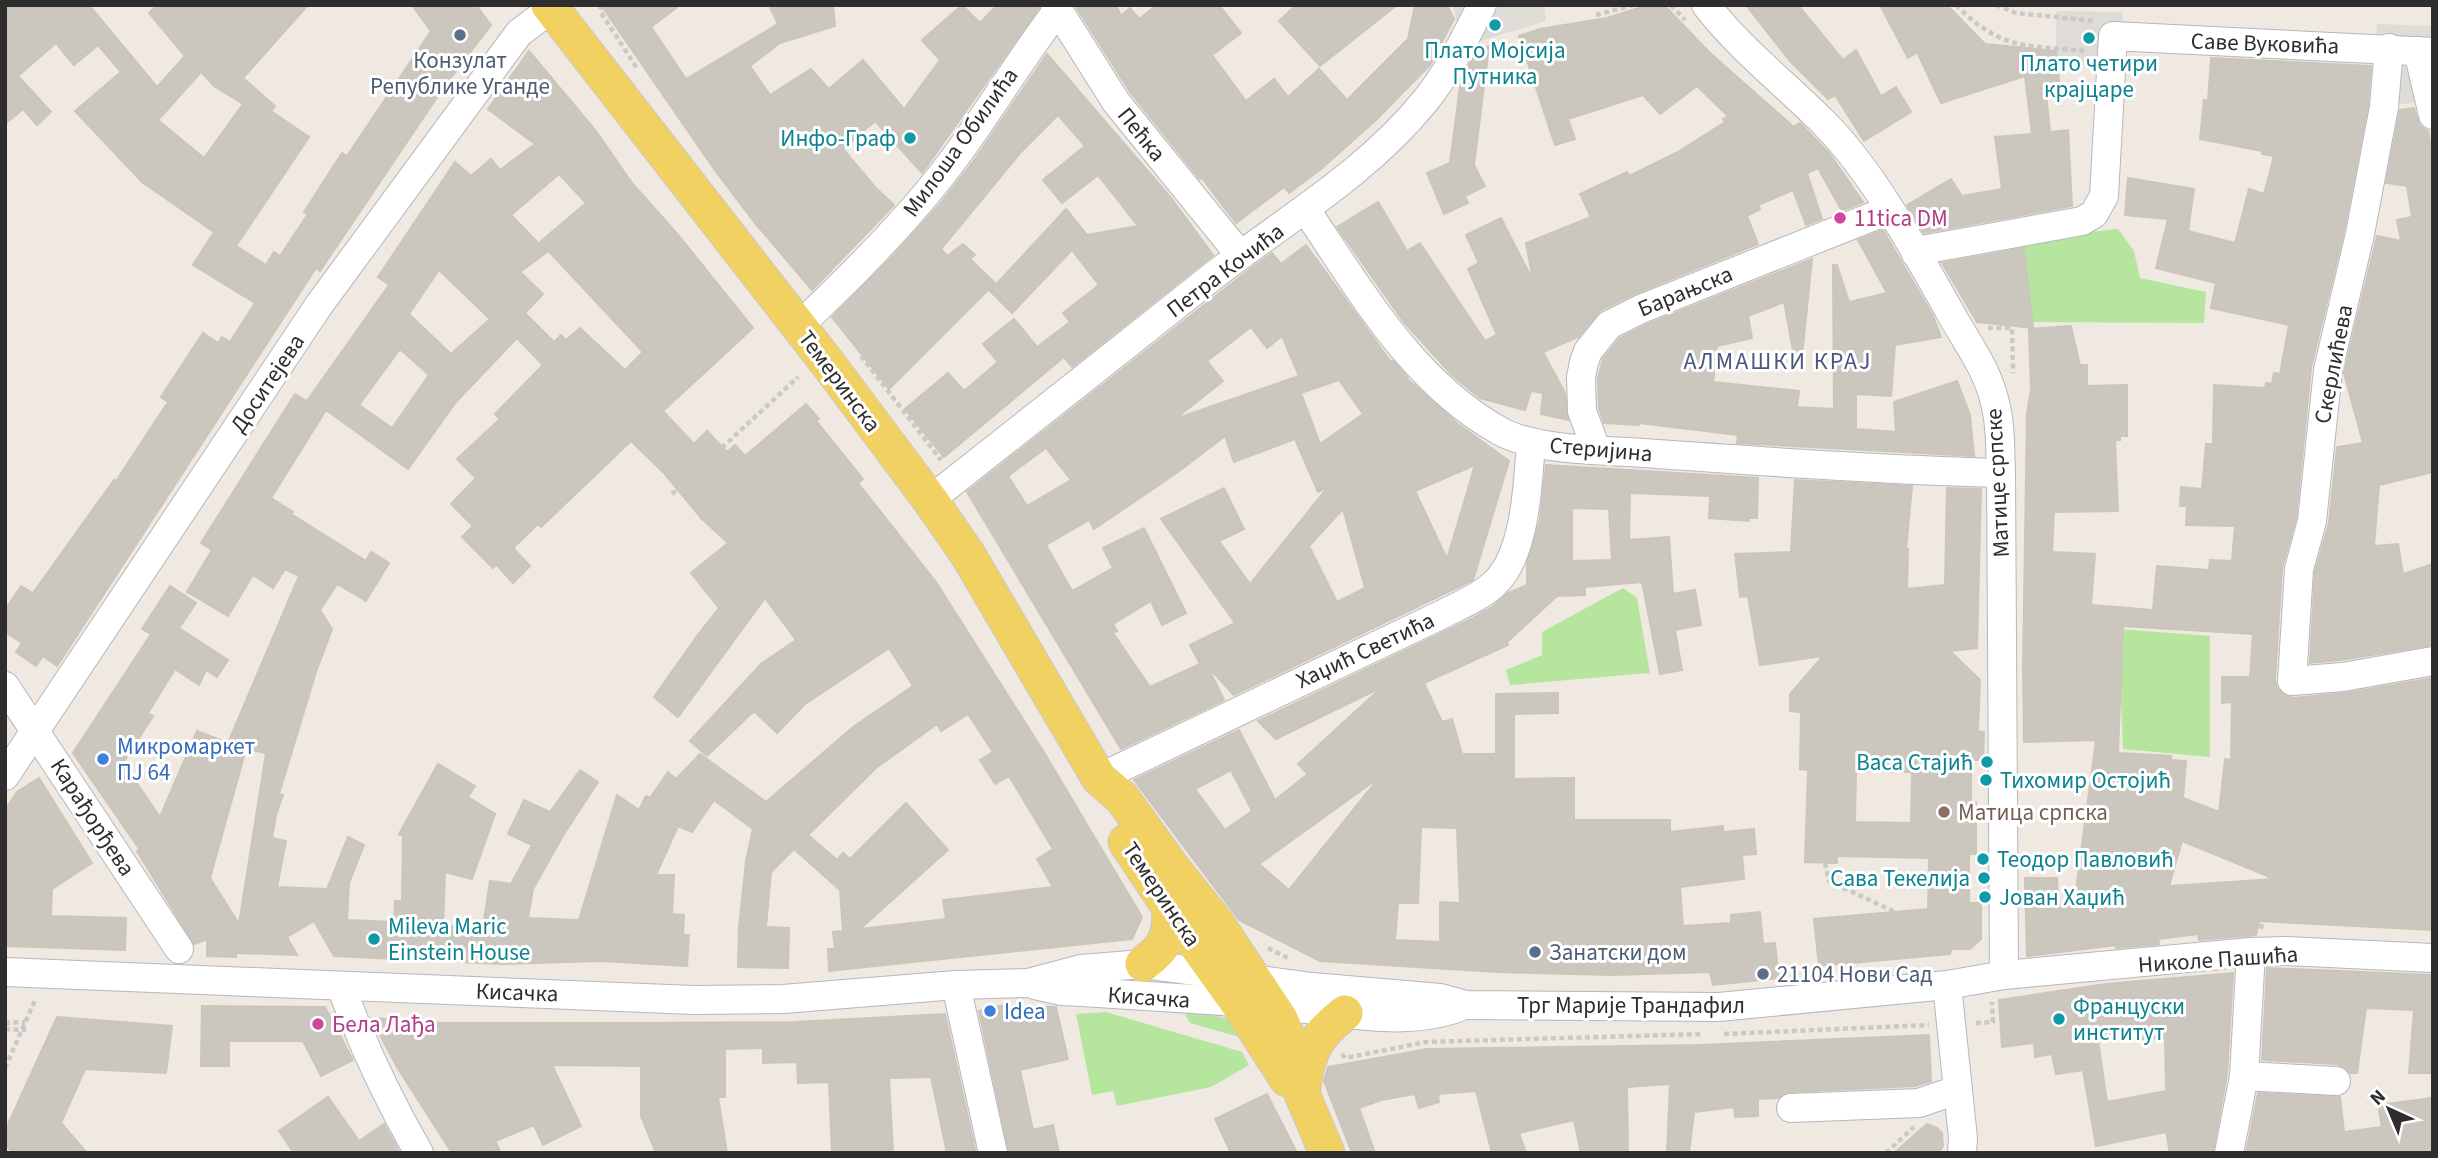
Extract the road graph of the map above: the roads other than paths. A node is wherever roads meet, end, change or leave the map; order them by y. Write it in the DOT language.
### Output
graph roads {
  1 [pos="1482,5"];
  2 [pos="552,6"];
  3 [pos="1056,8"];
  4 [pos="1697,14"];
  5 [pos="2389,48"];
  6 [pos="2425,51"];
  7 [pos="2433,116"];
  8 [pos="1307,210"];
  9 [pos="1889,211"];
  10 [pos="1916,254"];
  11 [pos="1240,255"];
  12 [pos="798,327"];
  13 [pos="1531,442"];
  14 [pos="1597,449"];
  15 [pos="2001,473"];
  16 [pos="930,500"];
  17 [pos="2433,661"];
  18 [pos="5,686"];
  19 [pos="36,730"];
  20 [pos="5,776"];
  21 [pos="1099,778"];
  22 [pos="1170,908"];
  23 [pos="2257,940"];
  24 [pos="179,949"];
  25 [pos="2433,958"];
  26 [pos="1143,964"];
  27 [pos="5,972"];
  28 [pos="1217,973"];
  29 [pos="2004,975"];
  30 [pos="1028,983"];
  31 [pos="956,985"];
  32 [pos="1947,985"];
  33 [pos="341,986"];
  34 [pos="1255,995"];
  35 [pos="1466,1005"];
  36 [pos="1345,1013"];
  37 [pos="2244,1076"];
  38 [pos="2336,1081"];
  39 [pos="1957,1090"];
  40 [pos="1302,1094"];
  41 [pos="1791,1108"];
  42 [pos="419,1153"];
  43 [pos="993,1153"];
  44 [pos="1327,1153"];
  45 [pos="1962,1153"];
  46 [pos="2229,1153"];
  1 -- 8 [label="street, Петра Кочића"];
  2 -- 12 [label="main road, Темеринска"];
  2 -- 19 [label="street, Доситејева"];
  3 -- 11 [label="street, Пећка"];
  3 -- 12 [label="street, Милоша Обилића"];
  4 -- 9 [label="street, Матице српске"];
  5 -- 6 [label="street, Саве Вуковића"];
  5 -- 10 [label="street, Саве Вуковића"];
  5 -- 17 [label="street, Скерлићева"];
  6 -- 7 [label="street"];
  8 -- 11 [label="street, Петра Кочића"];
  8 -- 13 [label="street, Стеријина"];
  9 -- 10 [label="street, Матице српске"];
  9 -- 14 [label="street, Барањска"];
  10 -- 15 [label="street, Матице српске"];
  11 -- 16 [label="street, Петра Кочића"];
  12 -- 16 [label="main road, Темеринска"];
  13 -- 14 [label="street, Стеријина"];
  13 -- 21 [label="street, Хаџић Светића"];
  14 -- 15 [label="street, Стеријина"];
  15 -- 29 [label="street, Матице српске"];
  16 -- 21 [label="main road, Темеринска"];
  18 -- 19 [label="street, Карађорђева"];
  19 -- 20 [label="street, Доситејева"];
  19 -- 24 [label="street, Карађорђева"];
  21 -- 22 [label="main road, Темеринска"];
  21 -- 34 [label="main road, Темеринска"];
  22 -- 26 [label="main road"];
  22 -- 28 [label="main road, Темеринска"];
  23 -- 25 [label="street, Николе Пашића"];
  23 -- 29 [label="street, Николе Пашића"];
  23 -- 37 [label="street"];
  26 -- 28 [label="street, Кисачка"];
  26 -- 30 [label="street, Кисачка"];
  27 -- 33 [label="street, Кисачка"];
  28 -- 34 [label="main road, Темеринска"];
  29 -- 32 [label="street, Трг Марије Трандафил"];
  30 -- 31 [label="street, Кисачка"];
  30 -- 34 [label="street, Кисачка"];
  31 -- 33 [label="street, Кисачка"];
  31 -- 43 [label="street"];
  32 -- 35 [label="street, Трг Марије Трандафил"];
  32 -- 39 [label="street"];
  33 -- 42 [label="street"];
  34 -- 35 [label="street, Трг Марије Трандафил"];
  34 -- 36 [label="street, Трг Марије Трандафил"];
  34 -- 40 [label="main road"];
  35 -- 36 [label="street, Трг Марије Трандафил"];
  36 -- 40 [label="main road"];
  37 -- 38 [label="street"];
  37 -- 46 [label="street"];
  39 -- 41 [label="street"];
  39 -- 45 [label="street"];
  40 -- 44 [label="main road"];
}
